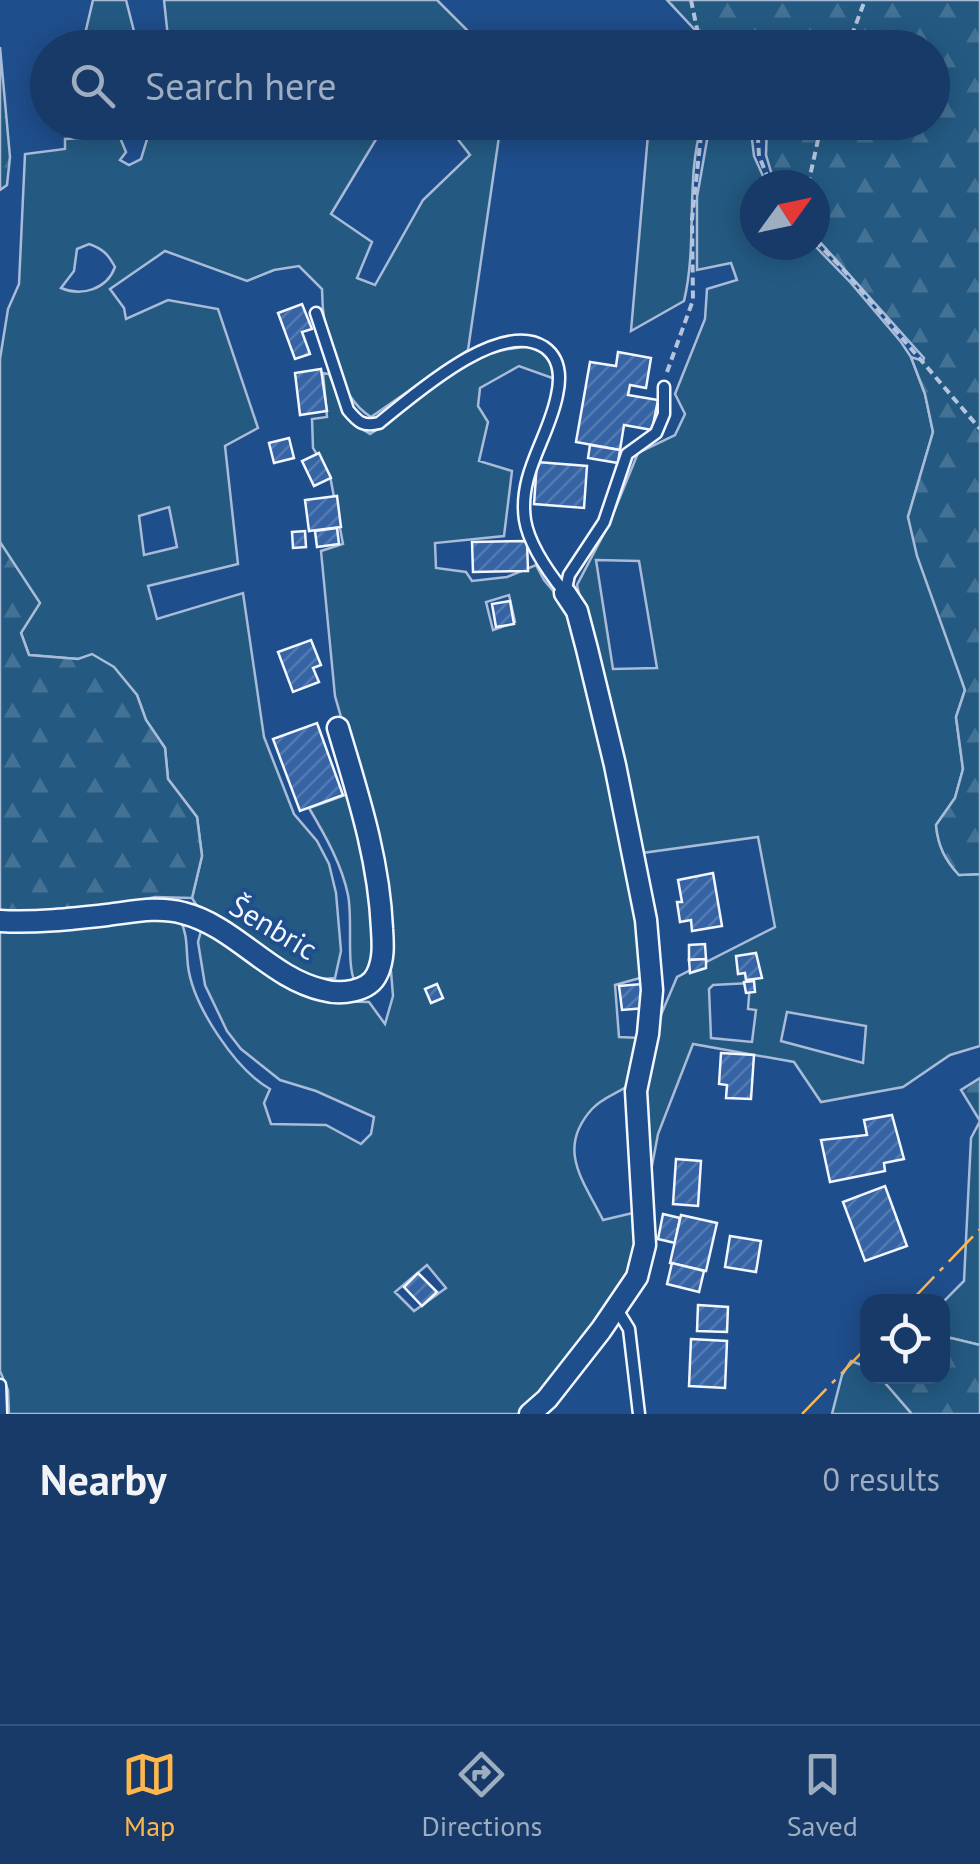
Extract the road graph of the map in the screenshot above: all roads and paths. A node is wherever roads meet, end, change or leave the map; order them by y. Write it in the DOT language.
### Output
graph roads {
  1 [pos="691,0"];
  2 [pos="864,0"];
  3 [pos="697,30"];
  4 [pos="854,30"];
  5 [pos="700,140"];
  6 [pos="759,140"];
  7 [pos="818,140"];
  8 [pos="765,170"];
  9 [pos="811,170"];
  10 [pos="830,258"];
  11 [pos="316,312"];
  12 [pos="664,387"];
  13 [pos="980,428"];
  14 [pos="565,593"];
  15 [pos="338,728"];
  16 [pos="0,920"];
  17 [pos="616,1308"];
  18 [pos="0,1385"];
  19 [pos="0,1414"];
  20 [pos="530,1414"];
  21 [pos="639,1414"];
  1 -- 3 [label="path"];
  2 -- 4 [label="path"];
  5 -- 12 [label="path"];
  6 -- 8 [label="path"];
  7 -- 9 [label="path"];
  10 -- 13 [label="path"];
  11 -- 14 [label="lane"];
  12 -- 14 [label="lane"];
  14 -- 17 [label="street"];
  15 -- 16 [label="street, Šenbric"];
  17 -- 20 [label="street"];
  17 -- 21 [label="lane"];
  18 -- 19 [label="lane"];
}
